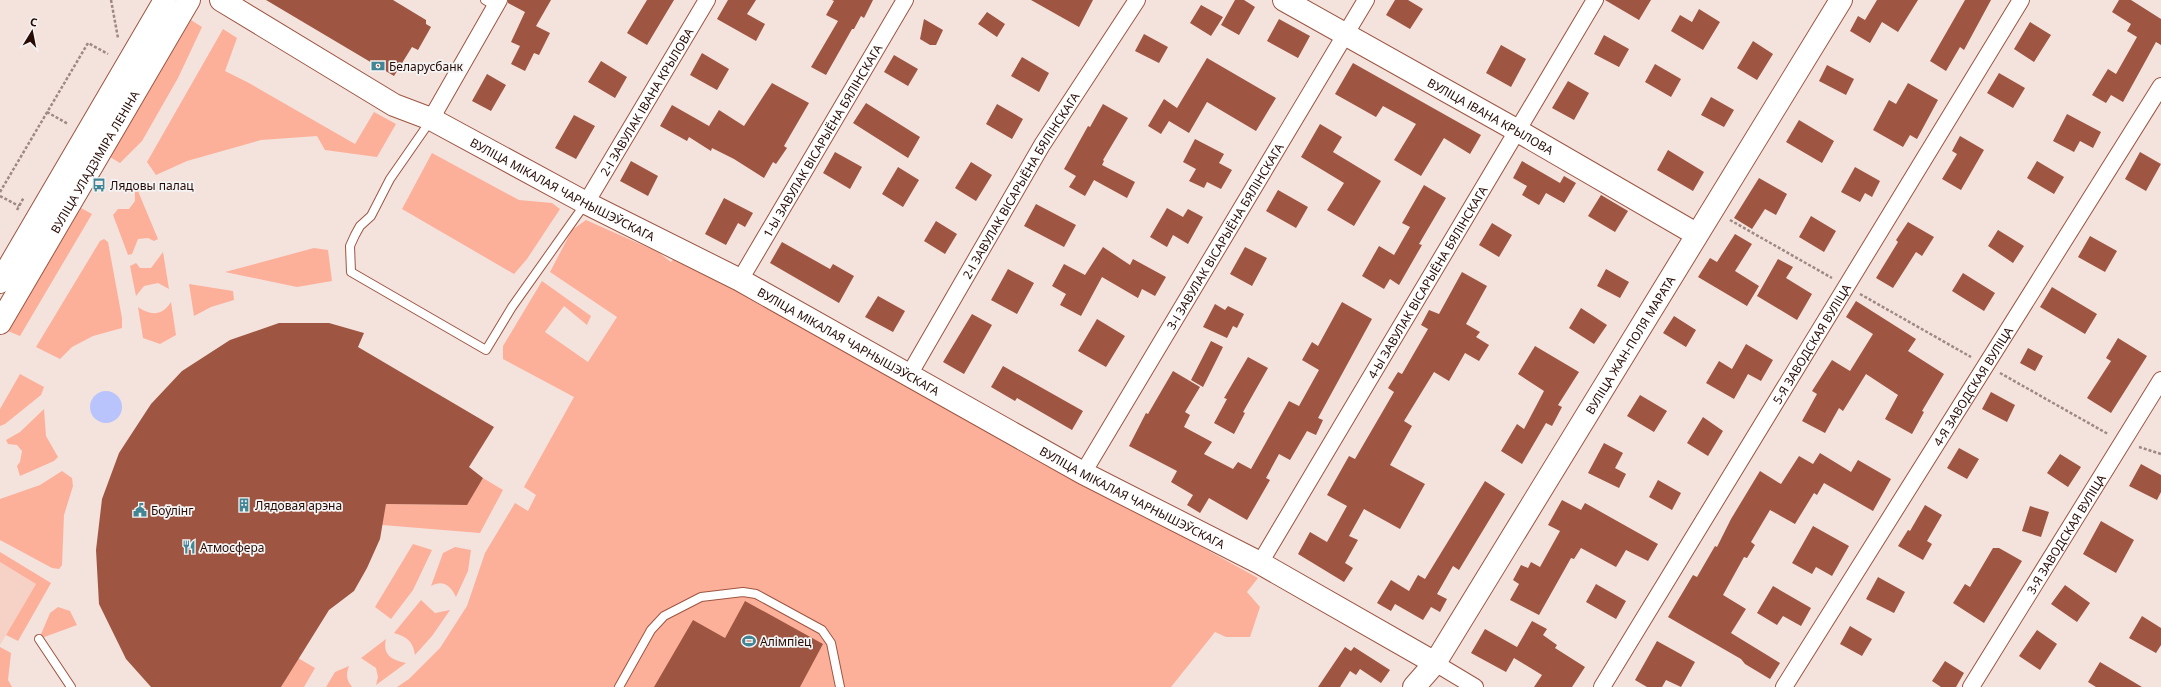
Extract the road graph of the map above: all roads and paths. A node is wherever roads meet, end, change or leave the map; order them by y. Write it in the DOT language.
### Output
graph roads {
  1 [pos="111,0"];
  2 [pos="165,0"];
  3 [pos="189,0"];
  4 [pos="708,0"];
  5 [pos="905,0"];
  6 [pos="1137,0"];
  7 [pos="1284,0"];
  8 [pos="1366,0"];
  9 [pos="1594,0"];
  10 [pos="1841,0"];
  11 [pos="2021,0"];
  12 [pos="493,2"];
  13 [pos="234,6"];
  14 [pos="1345,35"];
  15 [pos="118,38"];
  16 [pos="108,54"];
  17 [pos="2161,86"];
  18 [pos="47,112"];
  19 [pos="431,119"];
  20 [pos="68,124"];
  21 [pos="1518,131"];
  22 [pos="0,192"];
  23 [pos="0,196"];
  24 [pos="586,203"];
  25 [pos="19,206"];
  26 [pos="1711,210"];
  27 [pos="1696,234"];
  28 [pos="740,280"];
  29 [pos="0,282"];
  30 [pos="1845,285"];
  31 [pos="0,323"];
  32 [pos="1986,365"];
  33 [pos="909,375"];
  34 [pos="2161,380"];
  35 [pos="2122,442"];
  36 [pos="2161,454"];
  37 [pos="1082,473"];
  38 [pos="1260,563"];
  39 [pos="39,639"];
  40 [pos="1435,663"];
  41 [pos="71,687"];
  42 [pos="619,687"];
  43 [pos="840,687"];
  44 [pos="1414,687"];
  45 [pos="1475,687"];
  46 [pos="1602,687"];
  47 [pos="1784,687"];
  48 [pos="1971,687"];
  1 -- 15 [label="path"];
  2 -- 29 [label="street, ВУЛІЦА УЛАДЗІМІРА ЛЕНІНА"];
  3 -- 31 [label="street, ВУЛІЦА УЛАДЗІМІРА ЛЕНІНА"];
  4 -- 24 [label="street, 2-І ЗАВУЛАК ІВАНА КРЫЛОВА"];
  5 -- 28 [label="street, 1-Ы ЗАВУЛАК ВІСАРЫЁНА БЯЛІНСКАГА"];
  6 -- 33 [label="street, 2-І ЗАВУЛАК ВІСАРЫЁНА БЯЛІНСКАГА"];
  7 -- 14 [label="street, ВУЛІЦА ІВАНА КРЫЛОВА"];
  8 -- 14 [label="street, 3-І ЗАВУЛАК ВІСАРЫЁНА БЯЛІНСКАГА"];
  9 -- 21 [label="street, 4-Ы ЗАВУЛАК ВІСАРЫЁНА БЯЛІНСКАГА"];
  10 -- 26 [label="street, ВУЛІЦА ЖАН-ПОЛЯ МАРАТА"];
  11 -- 30 [label="street, 5-Я ЗАВОДСКАЯ ВУЛІЦА"];
  12 -- 19 [label="street"];
  13 -- 19 [label="street, ВУЛІЦА МІКАЛАЯ ЧАРНЫШЭЎСКАГА"];
  14 -- 21 [label="street, ВУЛІЦА ІВАНА КРЫЛОВА"];
  14 -- 37 [label="street, 3-І ЗАВУЛАК ВІСАРЫЁНА БЯЛІНСКАГА"];
  16 -- 18 [label="path"];
  17 -- 32 [label="street, 4-Я ЗАВОДСКАЯ ВУЛІЦА"];
  18 -- 20 [label="path"];
  18 -- 22 [label="path"];
  19 -- 24 [label="street, ВУЛІЦА МІКАЛАЯ ЧАРНЫШЭЎСКАГА"];
  19 -- 24 [label="lane"];
  21 -- 27 [label="street, ВУЛІЦА ІВАНА КРЫЛОВА"];
  21 -- 38 [label="street, 4-Ы ЗАВУЛАК ВІСАРЫЁНА БЯЛІНСКАГА"];
  23 -- 25 [label="path"];
  24 -- 28 [label="street, ВУЛІЦА МІКАЛАЯ ЧАРНЫШЭЎСКАГА"];
  26 -- 27 [label="street, ВУЛІЦА ЖАН-ПОЛЯ МАРАТА"];
  26 -- 30 [label="path"];
  27 -- 40 [label="street, ВУЛІЦА ЖАН-ПОЛЯ МАРАТА"];
  28 -- 33 [label="street, ВУЛІЦА МІКАЛАЯ ЧАРНЫШЭЎСКАГА"];
  30 -- 32 [label="path"];
  30 -- 46 [label="street, 5-Я ЗАВОДСКАЯ ВУЛІЦА"];
  32 -- 35 [label="path"];
  32 -- 47 [label="street, 4-Я ЗАВОДСКАЯ ВУЛІЦА"];
  33 -- 37 [label="street, ВУЛІЦА МІКАЛАЯ ЧАРНЫШЭЎСКАГА"];
  34 -- 35 [label="street, 3-Я ЗАВОДСКАЯ ВУЛІЦА"];
  35 -- 36 [label="path"];
  35 -- 48 [label="street, 3-Я ЗАВОДСКАЯ ВУЛІЦА"];
  37 -- 38 [label="street, ВУЛІЦА МІКАЛАЯ ЧАРНЫШЭЎСКАГА"];
  38 -- 40 [label="street, ВУЛІЦА МІКАЛАЯ ЧАРНЫШЭЎСКАГА"];
  39 -- 41 [label="lane"];
  40 -- 44 [label="street, ВУЛІЦА ЖАН-ПОЛЯ МАРАТА"];
  40 -- 45 [label="street, ВУЛІЦА МІКАЛАЯ ЧАРНЫШЭЎСКАГА"];
  42 -- 43 [label="lane"];
}
